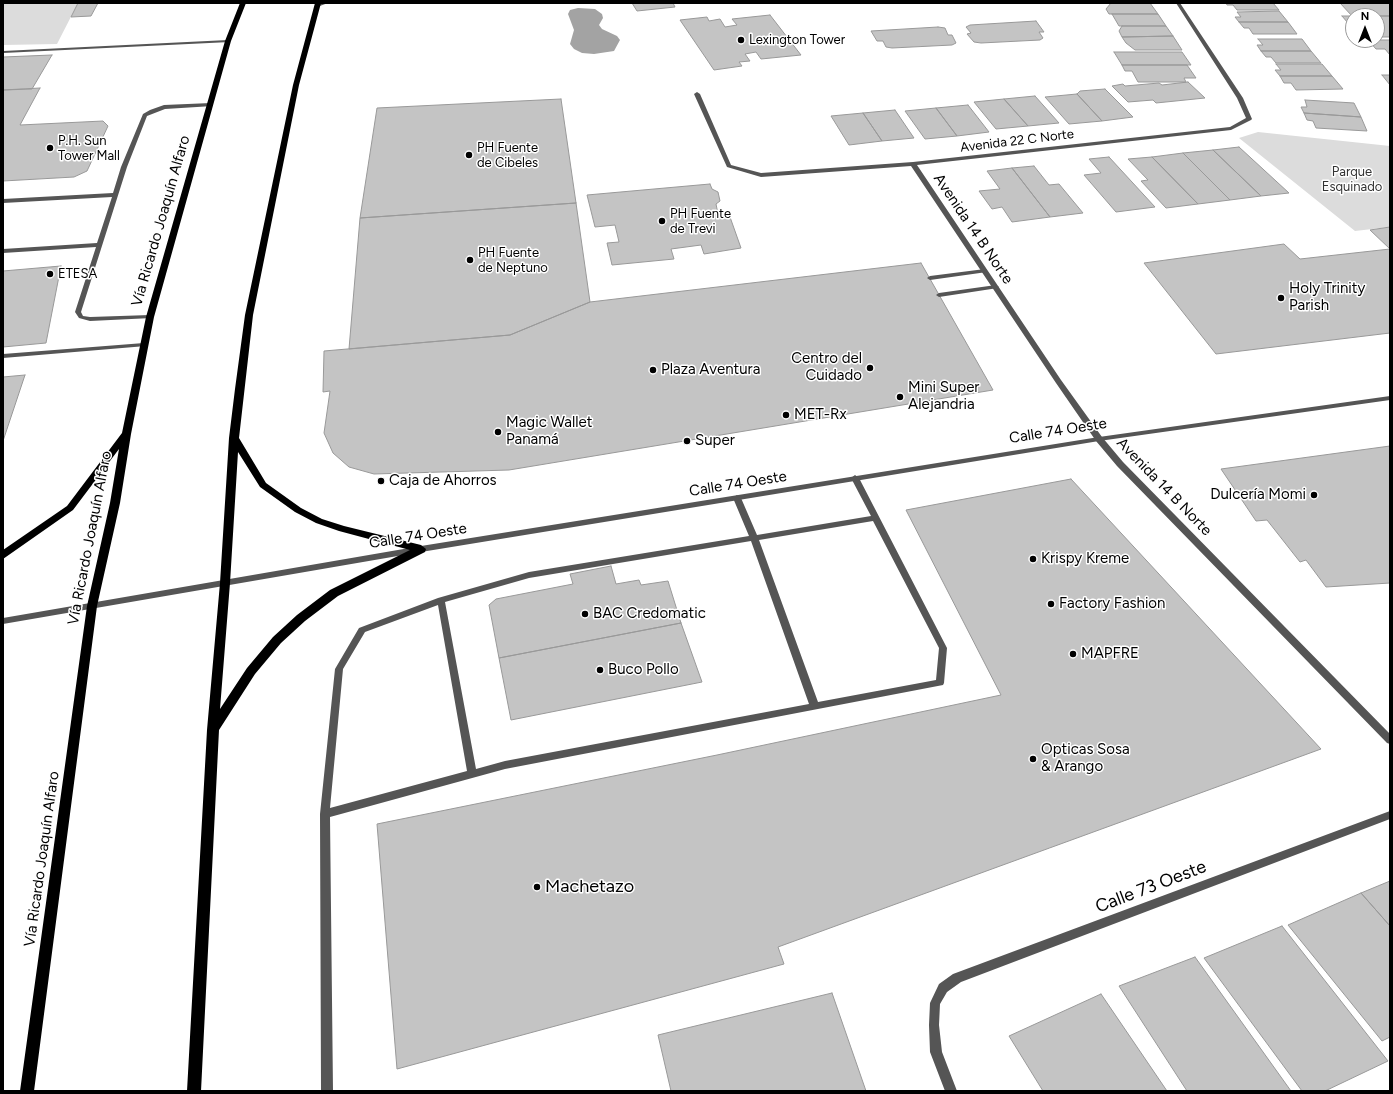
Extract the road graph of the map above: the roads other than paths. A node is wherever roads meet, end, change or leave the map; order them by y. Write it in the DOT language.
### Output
graph roads {
  1 [pos="243,3"];
  2 [pos="326,3"];
  3 [pos="1178,3"];
  4 [pos="317,4"];
  5 [pos="228,42"];
  6 [pos="3,52"];
  7 [pos="697,94"];
  8 [pos="211,105"];
  9 [pos="913,164"];
  10 [pos="115,195"];
  11 [pos="3,201"];
  12 [pos="99,245"];
  13 [pos="3,251"];
  14 [pos="985,272"];
  15 [pos="930,278"];
  16 [pos="996,288"];
  17 [pos="939,295"];
  18 [pos="150,316"];
  19 [pos="144,346"];
  20 [pos="3,356"];
  21 [pos="1390,398"];
  22 [pos="126,434"];
  23 [pos="234,438"];
  24 [pos="1099,439"];
  25 [pos="855,478"];
  26 [pos="737,498"];
  27 [pos="876,518"];
  28 [pos="754,538"];
  29 [pos="421,549"];
  30 [pos="3,555"];
  31 [pos="225,583"];
  32 [pos="441,600"];
  33 [pos="92,606"];
  34 [pos="3,621"];
  35 [pos="814,705"];
  36 [pos="213,730"];
  37 [pos="1390,740"];
  38 [pos="472,774"];
  39 [pos="325,814"];
  40 [pos="1390,815"];
  41 [pos="27,1091"];
  42 [pos="194,1091"];
  43 [pos="327,1091"];
  44 [pos="951,1091"];
  1 -- 5 [label="main road, Vía Ricardo Joaquín Alfaro"];
  2 -- 4 [label="street"];
  3 -- 9 [label="street, Avenida 22 C Norte"];
  4 -- 23 [label="main road"];
  5 -- 6 [label="street"];
  5 -- 8 [label="main road, Vía Ricardo Joaquín Alfaro"];
  7 -- 9 [label="street, Avenida 22 C Norte"];
  8 -- 10 [label="street"];
  8 -- 18 [label="main road, Vía Ricardo Joaquín Alfaro"];
  9 -- 14 [label="street, Avenida 14 B Norte"];
  10 -- 11 [label="street"];
  10 -- 12 [label="street"];
  12 -- 13 [label="street"];
  12 -- 18 [label="street"];
  14 -- 15 [label="street"];
  14 -- 16 [label="street, Avenida 14 B Norte"];
  16 -- 17 [label="street"];
  16 -- 24 [label="street, Avenida 14 B Norte"];
  18 -- 19 [label="main road, Vía Ricardo Joaquín Alfaro"];
  19 -- 20 [label="street"];
  19 -- 22 [label="main road, Vía Ricardo Joaquín Alfaro"];
  21 -- 24 [label="street, Calle 74 Oeste"];
  22 -- 30 [label="main road"];
  22 -- 33 [label="main road, Vía Ricardo Joaquín Alfaro"];
  23 -- 29 [label="main road"];
  23 -- 31 [label="main road"];
  24 -- 25 [label="street, Calle 74 Oeste"];
  24 -- 37 [label="street, Avenida 14 B Norte"];
  25 -- 26 [label="street, Calle 74 Oeste"];
  25 -- 27 [label="street"];
  26 -- 28 [label="street"];
  26 -- 29 [label="street, Calle 74 Oeste"];
  27 -- 28 [label="street"];
  27 -- 35 [label="street"];
  28 -- 32 [label="street"];
  28 -- 35 [label="street"];
  29 -- 31 [label="street, Calle 74 Oeste"];
  29 -- 36 [label="main road"];
  31 -- 33 [label="street, Calle 74 Oeste"];
  31 -- 36 [label="main road"];
  32 -- 38 [label="street"];
  32 -- 39 [label="street"];
  33 -- 34 [label="street, Calle 74 Oeste"];
  33 -- 41 [label="main road, Vía Ricardo Joaquín Alfaro"];
  35 -- 38 [label="street"];
  36 -- 42 [label="main road"];
  38 -- 39 [label="street"];
  39 -- 43 [label="street"];
  40 -- 44 [label="street, Calle 73 Oeste"];
}
